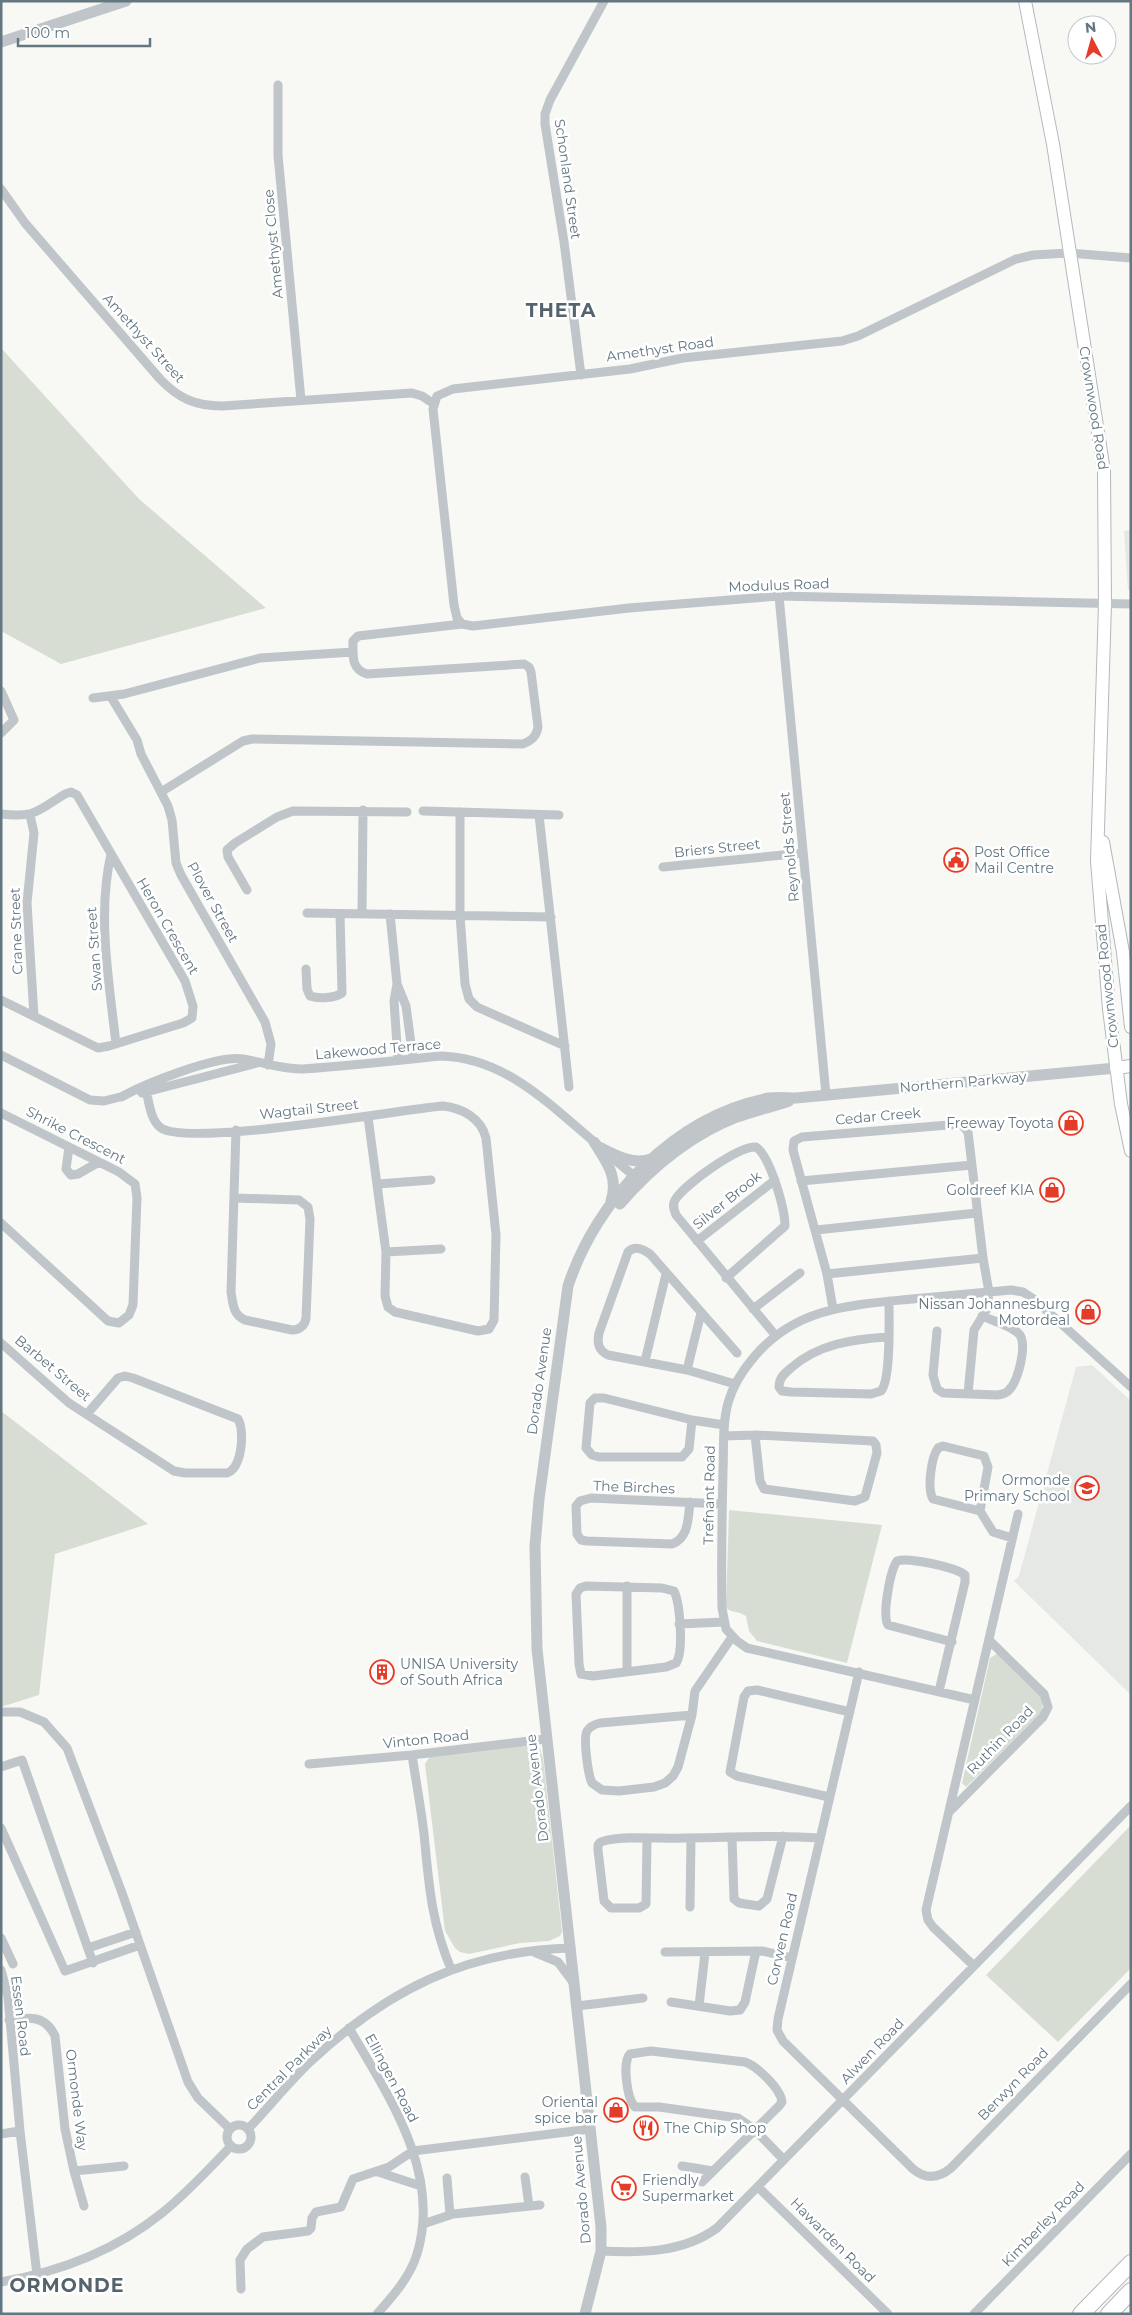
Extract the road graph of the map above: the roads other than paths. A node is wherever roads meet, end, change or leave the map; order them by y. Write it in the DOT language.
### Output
graph roads {
  1 [pos="126,1"];
  2 [pos="604,1"];
  3 [pos="1025,1"];
  4 [pos="1,42"];
  5 [pos="278,85"];
  6 [pos="1,189"];
  7 [pos="1069,252"];
  8 [pos="1131,258"];
  9 [pos="581,375"];
  10 [pos="301,400"];
  11 [pos="434,404"];
  12 [pos="780,596"];
  13 [pos="1106,604"];
  14 [pos="1131,604"];
  15 [pos="462,624"];
  16 [pos="353,652"];
  17 [pos="1,691"];
  18 [pos="111,697"];
  19 [pos="92,698"];
  20 [pos="1,733"];
  21 [pos="161,792"];
  22 [pos="363,810"];
  23 [pos="423,811"];
  24 [pos="407,812"];
  25 [pos="460,812"];
  26 [pos="1,814"];
  27 [pos="30,815"];
  28 [pos="540,815"];
  29 [pos="559,815"];
  30 [pos="1100,820"];
  31 [pos="803,853"];
  32 [pos="111,854"];
  33 [pos="663,867"];
  34 [pos="247,890"];
  35 [pos="307,913"];
  36 [pos="340,914"];
  37 [pos="362,914"];
  38 [pos="390,914"];
  39 [pos="460,915"];
  40 [pos="551,917"];
  41 [pos="306,969"];
  42 [pos="397,984"];
  43 [pos="1,1000"];
  44 [pos="34,1016"];
  45 [pos="1130,1024"];
  46 [pos="116,1044"];
  47 [pos="564,1046"];
  48 [pos="1,1055"];
  49 [pos="413,1059"];
  50 [pos="398,1060"];
  51 [pos="268,1065"];
  52 [pos="1131,1066"];
  53 [pos="1116,1068"];
  54 [pos="569,1087"];
  55 [pos="146,1089"];
  56 [pos="826,1095"];
  57 [pos="796,1098"];
  58 [pos="1,1113"];
  59 [pos="368,1117"];
  60 [pos="236,1130"];
  61 [pos="597,1145"];
  62 [pos="69,1147"];
  63 [pos="1131,1151"];
  64 [pos="653,1158"];
  65 [pos="100,1162"];
  66 [pos="972,1165"];
  67 [pos="636,1179"];
  68 [pos="431,1180"];
  69 [pos="774,1180"];
  70 [pos="801,1181"];
  71 [pos="378,1184"];
  72 [pos="236,1198"];
  73 [pos="610,1205"];
  74 [pos="977,1213"];
  75 [pos="1,1223"];
  76 [pos="816,1230"];
  77 [pos="697,1241"];
  78 [pos="441,1249"];
  79 [pos="386,1252"];
  80 [pos="983,1258"];
  81 [pos="800,1273"];
  82 [pos="666,1274"];
  83 [pos="827,1274"];
  84 [pos="726,1278"];
  85 [pos="989,1292"];
  86 [pos="889,1301"];
  87 [pos="753,1309"];
  88 [pos="833,1309"];
  89 [pos="701,1314"];
  90 [pos="982,1316"];
  91 [pos="562,1321"];
  92 [pos="937,1331"];
  93 [pos="776,1336"];
  94 [pos="888,1337"];
  95 [pos="1,1343"];
  96 [pos="737,1354"];
  97 [pos="645,1361"];
  98 [pos="686,1370"];
  99 [pos="735,1384"];
  100 [pos="1131,1387"];
  101 [pos="968,1394"];
  102 [pos="87,1414"];
  103 [pos="692,1420"];
  104 [pos="724,1425"];
  105 [pos="755,1435"];
  106 [pos="724,1436"];
  107 [pos="690,1502"];
  108 [pos="722,1504"];
  109 [pos="980,1511"];
  110 [pos="1018,1514"];
  111 [pos="1012,1538"];
  112 [pos="627,1586"];
  113 [pos="724,1622"];
  114 [pos="679,1624"];
  115 [pos="732,1637"];
  116 [pos="989,1640"];
  117 [pos="952,1642"];
  118 [pos="627,1671"];
  119 [pos="859,1672"];
  120 [pos="939,1691"];
  121 [pos="975,1700"];
  122 [pos="1,1712"];
  123 [pos="850,1712"];
  124 [pos="692,1715"];
  125 [pos="546,1738"];
  126 [pos="412,1755"];
  127 [pos="309,1764"];
  128 [pos="1,1766"];
  129 [pos="829,1798"];
  130 [pos="1131,1806"];
  131 [pos="949,1812"];
  132 [pos="1,1828"];
  133 [pos="783,1836"];
  134 [pos="691,1838"];
  135 [pos="732,1838"];
  136 [pos="819,1838"];
  137 [pos="647,1839"];
  138 [pos="690,1908"];
  139 [pos="136,1932"];
  140 [pos="1,1938"];
  141 [pos="140,1945"];
  142 [pos="88,1948"];
  143 [pos="571,1948"];
  144 [pos="530,1951"];
  145 [pos="756,1951"];
  146 [pos="665,1952"];
  147 [pos="705,1953"];
  148 [pos="792,1958"];
  149 [pos="93,1963"];
  150 [pos="13,1964"];
  151 [pos="974,1966"];
  152 [pos="451,1969"];
  153 [pos="1,1970"];
  154 [pos="1131,1984"];
  155 [pos="575,1987"];
  156 [pos="643,1998"];
  157 [pos="671,2002"];
  158 [pos="578,2006"];
  159 [pos="699,2006"];
  160 [pos="9,2020"];
  161 [pos="349,2028"];
  162 [pos="842,2100"];
  163 [pos="230,2129"];
  164 [pos="248,2129"];
  165 [pos="591,2129"];
  166 [pos="754,2129"];
  167 [pos="20,2131"];
  168 [pos="1,2134"];
  169 [pos="231,2146"];
  170 [pos="413,2151"];
  171 [pos="1131,2154"];
  172 [pos="784,2160"];
  173 [pos="908,2164"];
  174 [pos="124,2166"];
  175 [pos="682,2166"];
  176 [pos="74,2171"];
  177 [pos="713,2171"];
  178 [pos="378,2172"];
  179 [pos="525,2177"];
  180 [pos="447,2178"];
  181 [pos="702,2182"];
  182 [pos="421,2186"];
  183 [pos="758,2187"];
  184 [pos="540,2205"];
  185 [pos="84,2206"];
  186 [pos="528,2206"];
  187 [pos="450,2215"];
  188 [pos="423,2224"];
  189 [pos="601,2251"];
  190 [pos="1131,2263"];
  191 [pos="37,2275"];
  192 [pos="1,2282"];
  193 [pos="241,2288"];
  194 [pos="1131,2291"];
  195 [pos="377,2314"];
  196 [pos="585,2314"];
  197 [pos="888,2314"];
  198 [pos="974,2314"];
  199 [pos="1081,2314"];
  200 [pos="1109,2314"];
  1 -- 4 [label="street"];
  2 -- 9 [label="street, Schonland Street"];
  3 -- 7 [label="main road, Crownwood Road"];
  5 -- 10 [label="street, Amethyst Close"];
  6 -- 10 [label="street, Amethyst Street"];
  7 -- 8 [label="street, Amethyst Road"];
  7 -- 9 [label="street, Amethyst Road"];
  7 -- 13 [label="main road, Crownwood Road"];
  9 -- 11 [label="street, Amethyst Road"];
  10 -- 11 [label="street, Amethyst Street"];
  11 -- 15 [label="street"];
  12 -- 13 [label="street, Modulus Road"];
  12 -- 15 [label="street, Modulus Road"];
  12 -- 31 [label="street, Reynolds Street"];
  13 -- 14 [label="street, Modulus Road"];
  13 -- 30 [label="main road, Crownwood Road"];
  15 -- 16 [label="street, Modulus Road"];
  16 -- 18 [label="street"];
  16 -- 21 [label="street"];
  17 -- 20 [label="street"];
  18 -- 19 [label="street"];
  18 -- 21 [label="street, Plover Street"];
  21 -- 51 [label="street, Plover Street"];
  22 -- 24 [label="street"];
  22 -- 34 [label="street"];
  22 -- 37 [label="street"];
  23 -- 25 [label="street"];
  25 -- 28 [label="street"];
  25 -- 39 [label="street"];
  26 -- 27 [label="street"];
  27 -- 32 [label="street, Heron Crescent"];
  27 -- 44 [label="street, Crane Street"];
  28 -- 29 [label="street"];
  28 -- 40 [label="street"];
  30 -- 45 [label="main road, Crownwood Road"];
  30 -- 53 [label="main road, Crownwood Road"];
  31 -- 33 [label="street, Briers Street"];
  31 -- 56 [label="street, Reynolds Street"];
  32 -- 46 [label="street, Swan Street"];
  32 -- 46 [label="street, Heron Crescent"];
  35 -- 36 [label="street"];
  36 -- 37 [label="street"];
  36 -- 41 [label="street"];
  37 -- 38 [label="street"];
  38 -- 39 [label="street"];
  38 -- 42 [label="street"];
  39 -- 40 [label="street"];
  39 -- 47 [label="street"];
  40 -- 47 [label="street"];
  42 -- 49 [label="street"];
  42 -- 50 [label="street"];
  43 -- 44 [label="street, Heron Crescent"];
  44 -- 46 [label="street, Heron Crescent"];
  47 -- 54 [label="street"];
  48 -- 55 [label="street, Lakewood Terrace"];
  49 -- 50 [label="street, Lakewood Terrace"];
  49 -- 61 [label="street, Lakewood Terrace"];
  50 -- 51 [label="street, Lakewood Terrace"];
  51 -- 55 [label="street, Lakewood Terrace"];
  52 -- 53 [label="main road, Northern Parkway"];
  53 -- 56 [label="street, Northern Parkway"];
  53 -- 63 [label="main road, Crownwood Road"];
  55 -- 60 [label="street, Wagtail Street"];
  56 -- 57 [label="street, Northern Parkway"];
  57 -- 64 [label="street, Northern Parkway"];
  57 -- 67 [label="street, Northern Parkway"];
  58 -- 62 [label="street, Shrike Crescent"];
  59 -- 60 [label="street, Wagtail Street"];
  59 -- 71 [label="street"];
  59 -- 79 [label="street, Wagtail Street"];
  60 -- 72 [label="street"];
  61 -- 64 [label="street"];
  61 -- 67 [label="street, Lakewood Terrace"];
  61 -- 73 [label="street"];
  62 -- 65 [label="street, Shrike Crescent"];
  62 -- 65 [label="street"];
  64 -- 67 [label="street, Northern Parkway"];
  65 -- 75 [label="street, Shrike Crescent"];
  66 -- 70 [label="street"];
  66 -- 70 [label="street, Cedar Creek"];
  66 -- 74 [label="street, Cedar Creek"];
  67 -- 73 [label="street, Dorado Avenue"];
  67 -- 91 [label="street, Dorado Avenue"];
  68 -- 71 [label="street"];
  69 -- 77 [label="street, Silver Brook"];
  69 -- 77 [label="street, Silver Brook"];
  69 -- 84 [label="street, Silver Brook"];
  70 -- 76 [label="street, Cedar Creek"];
  71 -- 79 [label="street"];
  72 -- 72 [label="street"];
  73 -- 91 [label="street, Dorado Avenue"];
  74 -- 76 [label="street"];
  74 -- 80 [label="street, Cedar Creek"];
  76 -- 83 [label="street, Cedar Creek"];
  77 -- 84 [label="street, Silver Brook"];
  78 -- 79 [label="street"];
  80 -- 83 [label="street"];
  80 -- 85 [label="street, Cedar Creek"];
  81 -- 87 [label="street"];
  82 -- 89 [label="street"];
  82 -- 97 [label="street"];
  82 -- 97 [label="street"];
  83 -- 88 [label="street, Cedar Creek"];
  84 -- 87 [label="street, Silver Brook"];
  85 -- 86 [label="street, Trefnant Road"];
  85 -- 90 [label="street"];
  85 -- 100 [label="street, Trefnant Road"];
  86 -- 88 [label="street, Trefnant Road"];
  86 -- 94 [label="street"];
  87 -- 93 [label="street, Silver Brook"];
  88 -- 93 [label="street, Trefnant Road"];
  89 -- 96 [label="street"];
  89 -- 98 [label="street"];
  90 -- 101 [label="street"];
  90 -- 101 [label="street"];
  91 -- 125 [label="street, Dorado Avenue"];
  92 -- 101 [label="street"];
  93 -- 99 [label="street, Trefnant Road"];
  94 -- 94 [label="street"];
  95 -- 102 [label="street, Barbet Street"];
  97 -- 98 [label="street"];
  98 -- 99 [label="street"];
  99 -- 104 [label="street, Trefnant Road"];
  102 -- 102 [label="street, Barbet Street"];
  103 -- 103 [label="street"];
  103 -- 104 [label="street"];
  104 -- 106 [label="street, Trefnant Road"];
  105 -- 105 [label="street"];
  105 -- 106 [label="street"];
  106 -- 108 [label="street, Trefnant Road"];
  107 -- 107 [label="street, The Birches"];
  107 -- 108 [label="street, The Birches"];
  108 -- 113 [label="street, Trefnant Road"];
  109 -- 109 [label="street"];
  109 -- 111 [label="street"];
  110 -- 111 [label="street, Ruthin Road"];
  111 -- 116 [label="street, Ruthin Road"];
  112 -- 114 [label="street"];
  112 -- 118 [label="street"];
  112 -- 118 [label="street"];
  113 -- 114 [label="street"];
  113 -- 115 [label="street, Trefnant Road"];
  114 -- 118 [label="street"];
  115 -- 119 [label="street"];
  115 -- 124 [label="street"];
  116 -- 121 [label="street, Ruthin Road"];
  116 -- 131 [label="street, Ruthin Road"];
  117 -- 117 [label="street"];
  117 -- 120 [label="street"];
  119 -- 120 [label="street"];
  119 -- 123 [label="street, Corwen Road"];
  120 -- 121 [label="street"];
  121 -- 131 [label="street, Ruthin Road"];
  122 -- 139 [label="street"];
  123 -- 129 [label="street, Corwen Road"];
  123 -- 129 [label="street"];
  124 -- 124 [label="street"];
  125 -- 126 [label="street, Vinton Road"];
  125 -- 143 [label="street, Dorado Avenue"];
  126 -- 127 [label="street, Vinton Road"];
  126 -- 152 [label="street"];
  128 -- 142 [label="street"];
  129 -- 136 [label="street, Corwen Road"];
  130 -- 151 [label="street, Alwen Road"];
  131 -- 151 [label="street, Ruthin Road"];
  132 -- 149 [label="street"];
  133 -- 135 [label="street"];
  133 -- 135 [label="street"];
  133 -- 136 [label="street"];
  134 -- 135 [label="street"];
  134 -- 137 [label="street"];
  134 -- 138 [label="street"];
  136 -- 148 [label="street, Corwen Road"];
  137 -- 137 [label="street"];
  139 -- 141 [label="street"];
  139 -- 142 [label="street"];
  140 -- 150 [label="street"];
  141 -- 149 [label="street"];
  141 -- 163 [label="street"];
  142 -- 149 [label="street"];
  143 -- 144 [label="street, Ellingen Road"];
  143 -- 155 [label="street, Dorado Avenue"];
  144 -- 152 [label="street, Ellingen Road"];
  144 -- 155 [label="street"];
  145 -- 147 [label="street"];
  145 -- 148 [label="street"];
  145 -- 159 [label="street"];
  146 -- 147 [label="street"];
  147 -- 159 [label="street"];
  148 -- 162 [label="street, Corwen Road"];
  151 -- 162 [label="street, Alwen Road"];
  152 -- 161 [label="street, Ellingen Road"];
  153 -- 160 [label="street, Essen Road"];
  154 -- 173 [label="street, Berwyn Road"];
  155 -- 158 [label="street, Dorado Avenue"];
  156 -- 158 [label="street"];
  157 -- 159 [label="street"];
  158 -- 165 [label="street, Dorado Avenue"];
  160 -- 167 [label="street, Essen Road"];
  160 -- 176 [label="street, Ormonde Way"];
  161 -- 164 [label="street, Central Parkway"];
  161 -- 170 [label="street, Ellingen Road"];
  162 -- 172 [label="street, Alwen Road"];
  162 -- 173 [label="street, Corwen Road"];
  163 -- 164 [label="street"];
  163 -- 169 [label="street"];
  164 -- 169 [label="street"];
  165 -- 170 [label="street"];
  165 -- 189 [label="street, Dorado Avenue"];
  166 -- 166 [label="street"];
  166 -- 172 [label="street"];
  166 -- 177 [label="street"];
  167 -- 168 [label="street"];
  167 -- 191 [label="street, Essen Road"];
  169 -- 191 [label="street"];
  170 -- 178 [label="street"];
  170 -- 182 [label="street, Ellingen Road"];
  171 -- 198 [label="street, Kimberley Road"];
  172 -- 183 [label="street, Alwen Road"];
  174 -- 176 [label="street, Ormonde Way"];
  175 -- 177 [label="street"];
  176 -- 185 [label="street"];
  177 -- 181 [label="street"];
  178 -- 182 [label="street"];
  178 -- 193 [label="street"];
  179 -- 186 [label="street"];
  180 -- 187 [label="street"];
  182 -- 188 [label="street, Ellingen Road"];
  183 -- 189 [label="street, Alwen Road"];
  183 -- 197 [label="street, Hawarden Road"];
  184 -- 186 [label="street"];
  186 -- 187 [label="street"];
  187 -- 188 [label="street"];
  188 -- 195 [label="street, Ellingen Road"];
  189 -- 196 [label="street, Dorado Avenue"];
  190 -- 199 [label="highway"];
  191 -- 192 [label="street"];
  194 -- 200 [label="highway"];
}
